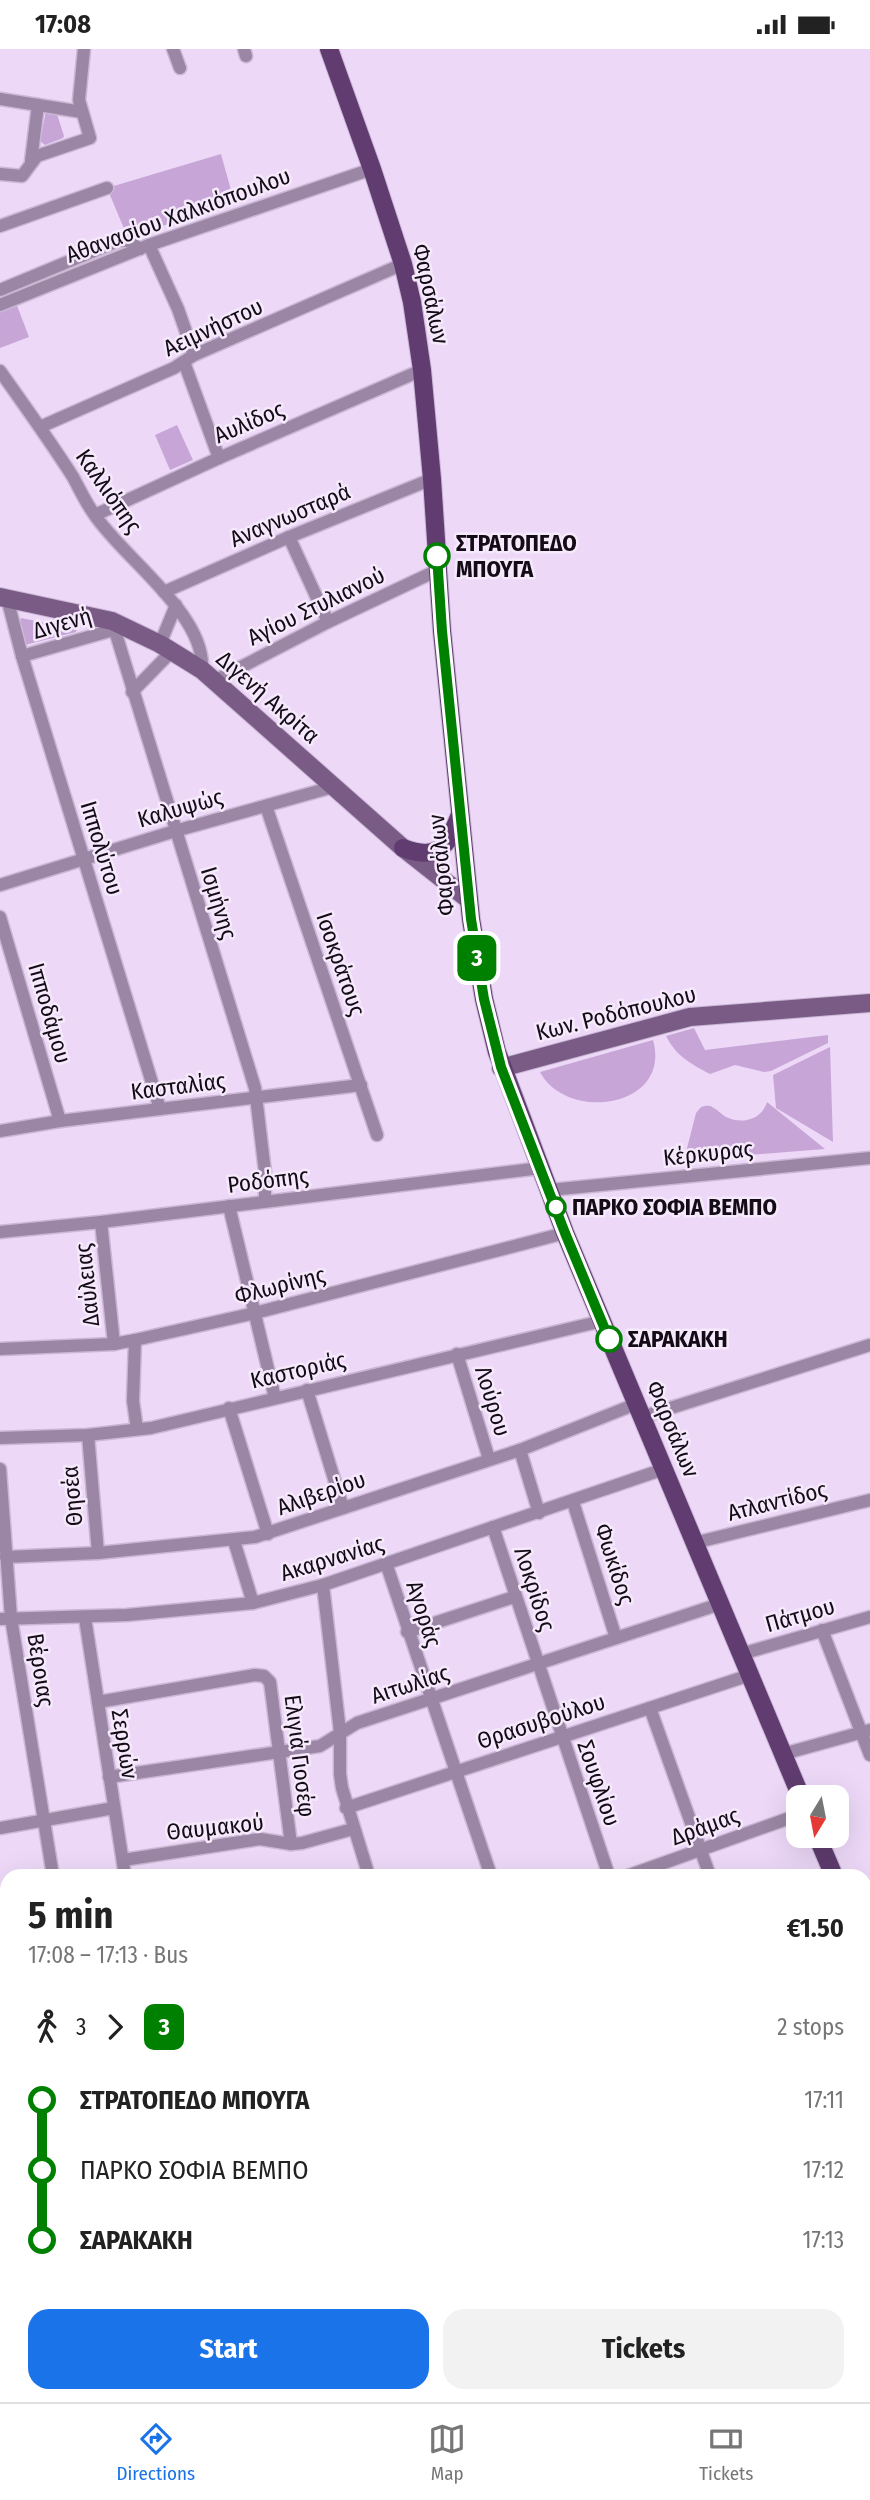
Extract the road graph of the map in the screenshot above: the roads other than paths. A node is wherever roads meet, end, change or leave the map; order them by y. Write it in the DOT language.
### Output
graph roads {
  1 [pos="84,49"];
  2 [pos="173,49"];
  3 [pos="328,49"];
  4 [pos="180,68"];
  5 [pos="0,99"];
  6 [pos="38,105"];
  7 [pos="82,112"];
  8 [pos="31,161"];
  9 [pos="372,169"];
  10 [pos="0,174"];
  11 [pos="107,188"];
  12 [pos="0,226"];
  13 [pos="144,247"];
  14 [pos="403,264"];
  15 [pos="0,290"];
  16 [pos="0,305"];
  17 [pos="189,358"];
  18 [pos="422,370"];
  19 [pos="0,371"];
  20 [pos="40,426"];
  21 [pos="219,458"];
  22 [pos="432,479"];
  23 [pos="95,515"];
  24 [pos="289,537"];
  25 [pos="438,570"];
  26 [pos="164,592"];
  27 [pos="3,597"];
  28 [pos="176,605"];
  29 [pos="328,622"];
  30 [pos="113,626"];
  31 [pos="166,647"];
  32 [pos="22,656"];
  33 [pos="208,675"];
  34 [pos="132,692"];
  35 [pos="333,787"];
  36 [pos="266,806"];
  37 [pos="461,813"];
  38 [pos="175,831"];
  39 [pos="402,848"];
  40 [pos="84,859"];
  41 [pos="0,885"];
  42 [pos="469,900"];
  43 [pos="0,916"];
  44 [pos="870,1003"];
  45 [pos="501,1067"];
  46 [pos="361,1085"];
  47 [pos="257,1098"];
  48 [pos="160,1109"];
  49 [pos="60,1121"];
  50 [pos="0,1131"];
  51 [pos="377,1135"];
  52 [pos="870,1158"];
  53 [pos="541,1168"];
  54 [pos="550,1190"];
  55 [pos="265,1201"];
  56 [pos="229,1206"];
  57 [pos="101,1222"];
  58 [pos="0,1232"];
  59 [pos="565,1233"];
  60 [pos="255,1313"];
  61 [pos="602,1321"];
  62 [pos="135,1340"];
  63 [pos="114,1344"];
  64 [pos="870,1345"];
  65 [pos="0,1349"];
  66 [pos="457,1354"];
  67 [pos="307,1390"];
  68 [pos="275,1398"];
  69 [pos="229,1408"];
  70 [pos="639,1411"];
  71 [pos="137,1430"];
  72 [pos="88,1435"];
  73 [pos="0,1438"];
  74 [pos="520,1450"];
  75 [pos="489,1459"];
  76 [pos="0,1469"];
  77 [pos="664,1469"];
  78 [pos="870,1500"];
  79 [pos="573,1501"];
  80 [pos="343,1508"];
  81 [pos="539,1513"];
  82 [pos="493,1527"];
  83 [pos="268,1534"];
  84 [pos="234,1541"];
  85 [pos="694,1543"];
  86 [pos="98,1553"];
  87 [pos="6,1557"];
  88 [pos="386,1563"];
  89 [pos="323,1585"];
  90 [pos="514,1597"];
  91 [pos="253,1603"];
  92 [pos="720,1604"];
  93 [pos="870,1617"];
  94 [pos="5,1618"];
  95 [pos="85,1618"];
  96 [pos="822,1630"];
  97 [pos="407,1632"];
  98 [pos="616,1638"];
  99 [pos="741,1654"];
  100 [pos="538,1664"];
  101 [pos="750,1675"];
  102 [pos="431,1700"];
  103 [pos="98,1702"];
  104 [pos="650,1708"];
  105 [pos="865,1731"];
  106 [pos="340,1732"];
  107 [pos="562,1737"];
  108 [pos="277,1752"];
  109 [pos="783,1754"];
  110 [pos="870,1755"];
  111 [pos="454,1772"];
  112 [pos="109,1777"];
  113 [pos="796,1785"];
  114 [pos="114,1808"];
  115 [pos="346,1808"];
  116 [pos="786,1819"];
  117 [pos="44,1820"];
  118 [pos="0,1828"];
  119 [pos="353,1829"];
  120 [pos="291,1844"];
  121 [pos="822,1848"];
  122 [pos="701,1851"];
  123 [pos="123,1860"];
  124 [pos="52,1869"];
  125 [pos="124,1869"];
  126 [pos="367,1869"];
  127 [pos="489,1869"];
  128 [pos="607,1869"];
  129 [pos="648,1869"];
  130 [pos="707,1869"];
  131 [pos="831,1869"];
  1 -- 7 [label="street"];
  2 -- 4 [label="street"];
  3 -- 9 [label="main road, Φαρσάλων"];
  5 -- 6 [label="street"];
  6 -- 7 [label="street"];
  6 -- 8 [label="street"];
  7 -- 8 [label="street"];
  8 -- 10 [label="street"];
  9 -- 13 [label="street, Αθανασίου Χαλκιόπουλου"];
  9 -- 14 [label="main road, Φαρσάλων"];
  11 -- 12 [label="street"];
  13 -- 15 [label="street"];
  13 -- 16 [label="street, Αθανασίου Χαλκιόπουλου"];
  13 -- 17 [label="street"];
  14 -- 17 [label="street, Αειμνήστου"];
  14 -- 18 [label="main road, Φαρσάλων"];
  17 -- 20 [label="street, Αειμνήστου"];
  17 -- 21 [label="street"];
  18 -- 21 [label="street, Αυλίδος"];
  18 -- 22 [label="main road, Φαρσάλων"];
  19 -- 20 [label="street, Καλλιόπης"];
  20 -- 23 [label="street, Καλλιόπης"];
  21 -- 23 [label="street, Αυλίδος"];
  22 -- 24 [label="street, Αναγνωσταρά"];
  22 -- 25 [label="main road, Φαρσάλων"];
  23 -- 26 [label="street, Καλλιόπης"];
  24 -- 26 [label="street, Αναγνωσταρά"];
  24 -- 29 [label="street"];
  25 -- 29 [label="street, Αγίου Στυλιανού"];
  25 -- 37 [label="main road, Φαρσάλων"];
  26 -- 28 [label="street, Καλλιόπης"];
  27 -- 30 [label="main road, Διγενή Ακρίτα"];
  27 -- 32 [label="street, Ιππολύτου"];
  28 -- 31 [label="street"];
  28 -- 33 [label="street, Καλλιόπης"];
  29 -- 33 [label="street, Αγίου Στυλιανού"];
  30 -- 31 [label="main road, Διγενή Ακρίτα"];
  30 -- 32 [label="street, Διγενή"];
  30 -- 34 [label="street, Ισμήνης"];
  31 -- 33 [label="main road, Διγενή Ακρίτα"];
  31 -- 34 [label="street"];
  32 -- 40 [label="street, Ιππολύτου"];
  33 -- 35 [label="main road, Διγενή Ακρίτα"];
  34 -- 38 [label="street, Ισμήνης"];
  35 -- 36 [label="street, Καλυψώς"];
  35 -- 39 [label="main road, Διγενή Ακρίτα"];
  36 -- 38 [label="street, Καλυψώς"];
  36 -- 46 [label="street, Ισοκράτους"];
  37 -- 39 [label="main road"];
  37 -- 42 [label="main road, Φαρσάλων"];
  38 -- 40 [label="street, Καλυψώς"];
  38 -- 47 [label="street, Ισμήνης"];
  39 -- 42 [label="main road, Διγενή Ακρίτα"];
  40 -- 41 [label="street, Καλυψώς"];
  40 -- 48 [label="street, Ιππολύτου"];
  42 -- 45 [label="main road, Φαρσάλων"];
  43 -- 49 [label="street, Ιπποδάμου"];
  44 -- 45 [label="main road, Κων. Ροδόπουλου"];
  45 -- 53 [label="main road, Φαρσάλων"];
  46 -- 47 [label="street, Κασταλίας"];
  46 -- 51 [label="street, Ισοκράτους"];
  47 -- 48 [label="street, Κασταλίας"];
  47 -- 55 [label="street, Ισμήνης"];
  48 -- 49 [label="street, Κασταλίας"];
  49 -- 50 [label="street, Κασταλίας"];
  52 -- 54 [label="street, Κέρκυρας"];
  53 -- 54 [label="main road, Φαρσάλων"];
  53 -- 55 [label="street, Ροδόπης"];
  54 -- 59 [label="main road, Φαρσάλων"];
  55 -- 56 [label="street, Ροδόπης"];
  56 -- 57 [label="street, Ροδόπης"];
  56 -- 60 [label="street"];
  57 -- 58 [label="street, Ροδόπης"];
  57 -- 63 [label="street, Δαύλειας"];
  59 -- 60 [label="street, Φλωρίνης"];
  59 -- 61 [label="main road, Φαρσάλων"];
  60 -- 62 [label="street, Φλωρίνης"];
  60 -- 68 [label="street"];
  61 -- 66 [label="street, Καστοριάς"];
  61 -- 70 [label="main road, Φαρσάλων"];
  62 -- 63 [label="street, Φλωρίνης"];
  62 -- 71 [label="street, Δαύλειας"];
  63 -- 65 [label="street, Φλωρίνης"];
  64 -- 70 [label="street, Αλιβερίου"];
  66 -- 67 [label="street, Καστοριάς"];
  66 -- 75 [label="street, Λούρου"];
  67 -- 68 [label="street, Καστοριάς"];
  67 -- 80 [label="street"];
  68 -- 69 [label="street, Καστοριάς"];
  69 -- 71 [label="street, Καστοριάς"];
  69 -- 83 [label="street"];
  70 -- 74 [label="street, Αλιβερίου"];
  70 -- 77 [label="main road, Φαρσάλων"];
  71 -- 72 [label="street, Καστοριάς"];
  72 -- 73 [label="street, Καστοριάς"];
  72 -- 86 [label="street, Θησέα"];
  74 -- 75 [label="street, Αλιβερίου"];
  74 -- 81 [label="street"];
  75 -- 80 [label="street, Αλιβερίου"];
  76 -- 87 [label="street, Βέροιας"];
  77 -- 79 [label="street, Ακαρνανίας"];
  77 -- 85 [label="main road, Φαρσάλων"];
  78 -- 85 [label="street, Ατλαντίδος"];
  79 -- 81 [label="street, Ακαρνανίας"];
  79 -- 98 [label="street, Φωκίδος"];
  80 -- 83 [label="street, Αλιβερίου"];
  81 -- 82 [label="street, Ακαρνανίας"];
  82 -- 88 [label="street, Ακαρνανίας"];
  82 -- 90 [label="street, Λοκρίδος"];
  83 -- 84 [label="street, Αλιβερίου"];
  84 -- 86 [label="street, Αλιβερίου"];
  84 -- 91 [label="street"];
  85 -- 92 [label="main road, Φαρσάλων"];
  86 -- 87 [label="street, Αλιβερίου"];
  87 -- 94 [label="street, Βέροιας"];
  88 -- 89 [label="street, Ακαρνανίας"];
  88 -- 97 [label="street, Αγοράς"];
  89 -- 91 [label="street, Ακαρνανίας"];
  89 -- 106 [label="street"];
  90 -- 97 [label="street"];
  90 -- 100 [label="street, Λοκρίδος"];
  91 -- 95 [label="street, Ακαρνανίας"];
  92 -- 98 [label="street, Αιτωλίας"];
  92 -- 99 [label="main road, Φαρσάλων"];
  93 -- 96 [label="street, Πάτμου"];
  94 -- 95 [label="street, Ακαρνανίας"];
  94 -- 117 [label="street, Βέροιας"];
  95 -- 103 [label="street, Σερρών"];
  96 -- 99 [label="street, Πάτμου"];
  96 -- 105 [label="street"];
  97 -- 102 [label="street, Αγοράς"];
  98 -- 100 [label="street, Αιτωλίας"];
  99 -- 101 [label="main road, Φαρσάλων"];
  100 -- 102 [label="street, Αιτωλίας"];
  100 -- 107 [label="street, Σουφλίου"];
  101 -- 104 [label="street, Θρασυβούλου"];
  101 -- 109 [label="main road, Φαρσάλων"];
  102 -- 106 [label="street, Αιτωλίας"];
  102 -- 111 [label="street, Αγοράς"];
  103 -- 108 [label="street, Ελιγιά Γιοσέφ"];
  103 -- 112 [label="street, Σερρών"];
  104 -- 107 [label="street, Θρασυβούλου"];
  104 -- 122 [label="street"];
  105 -- 109 [label="street"];
  105 -- 110 [label="street"];
  106 -- 108 [label="street, Αιτωλίας"];
  106 -- 115 [label="street"];
  107 -- 111 [label="street, Θρασυβούλου"];
  107 -- 128 [label="street, Σουφλίου"];
  108 -- 112 [label="street, Αιτωλίας"];
  108 -- 120 [label="street, Ελιγιά Γιοσέφ"];
  109 -- 113 [label="main road, Φαρσάλων"];
  111 -- 115 [label="street, Θρασυβούλου"];
  111 -- 127 [label="street, Αγοράς"];
  112 -- 114 [label="street, Σερρών"];
  114 -- 117 [label="street"];
  114 -- 123 [label="street, Σερρών"];
  115 -- 119 [label="street"];
  116 -- 122 [label="street, Δράμας"];
  117 -- 118 [label="street"];
  117 -- 124 [label="street, Βέροιας"];
  119 -- 120 [label="street, Θαυμακού"];
  119 -- 126 [label="street"];
  120 -- 123 [label="street, Θαυμακού"];
  121 -- 131 [label="main road"];
  122 -- 129 [label="street, Δράμας"];
  122 -- 130 [label="street"];
  123 -- 125 [label="street, Σερρών"];
}
